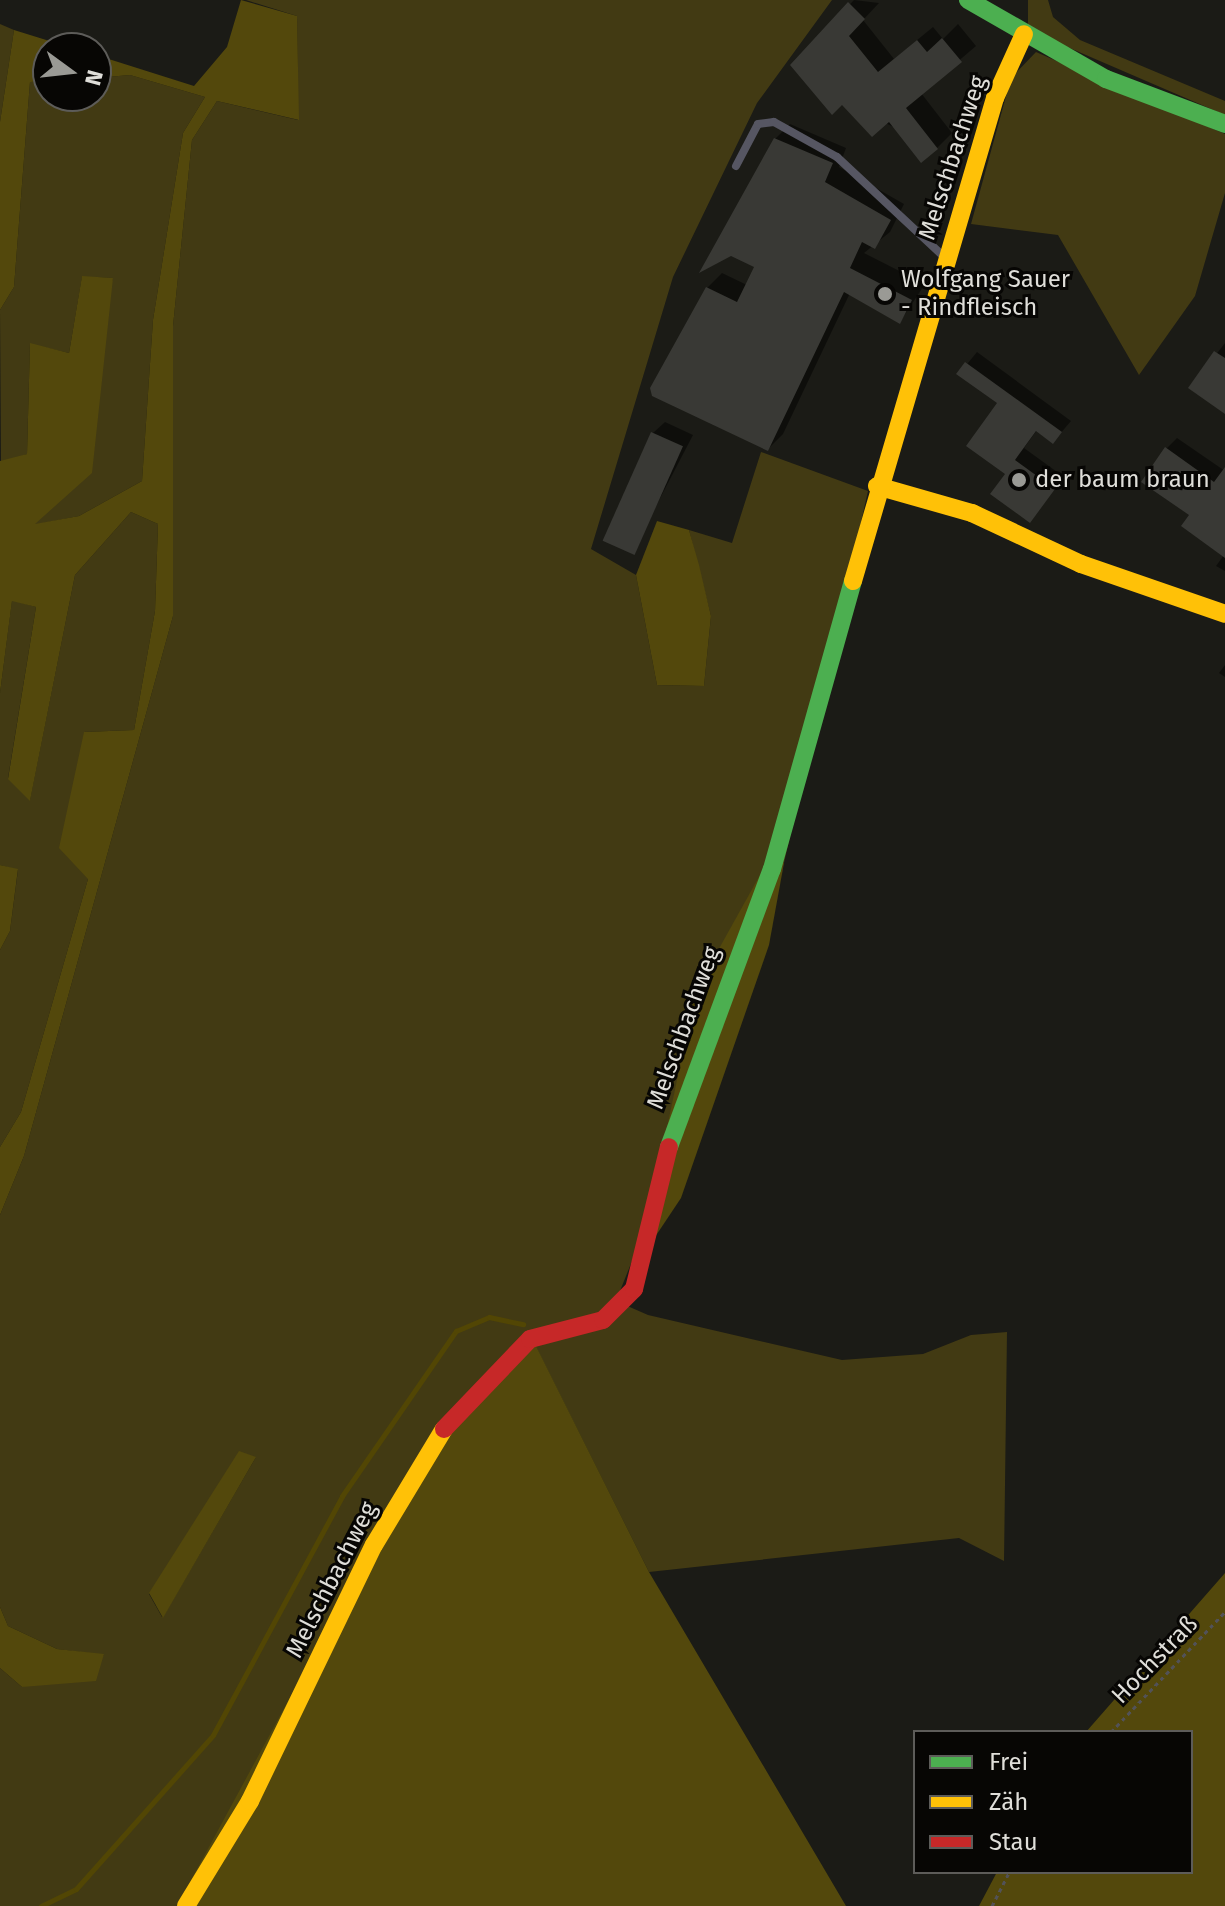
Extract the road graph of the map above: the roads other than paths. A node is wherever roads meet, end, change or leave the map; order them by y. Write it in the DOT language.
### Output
graph roads {
  1 [pos="968,0"];
  2 [pos="1024,34"];
  3 [pos="1225,124"];
  4 [pos="736,166"];
  5 [pos="946,259"];
  6 [pos="877,486"];
  7 [pos="1225,614"];
  8 [pos="186,1906"];
  1 -- 2 [label="street"];
  2 -- 3 [label="street"];
  2 -- 5 [label="street, Melschbachweg"];
  4 -- 5 [label="lane"];
  5 -- 6 [label="street, Melschbachweg"];
  6 -- 7 [label="street"];
  6 -- 8 [label="street, Melschbachweg"];
}
